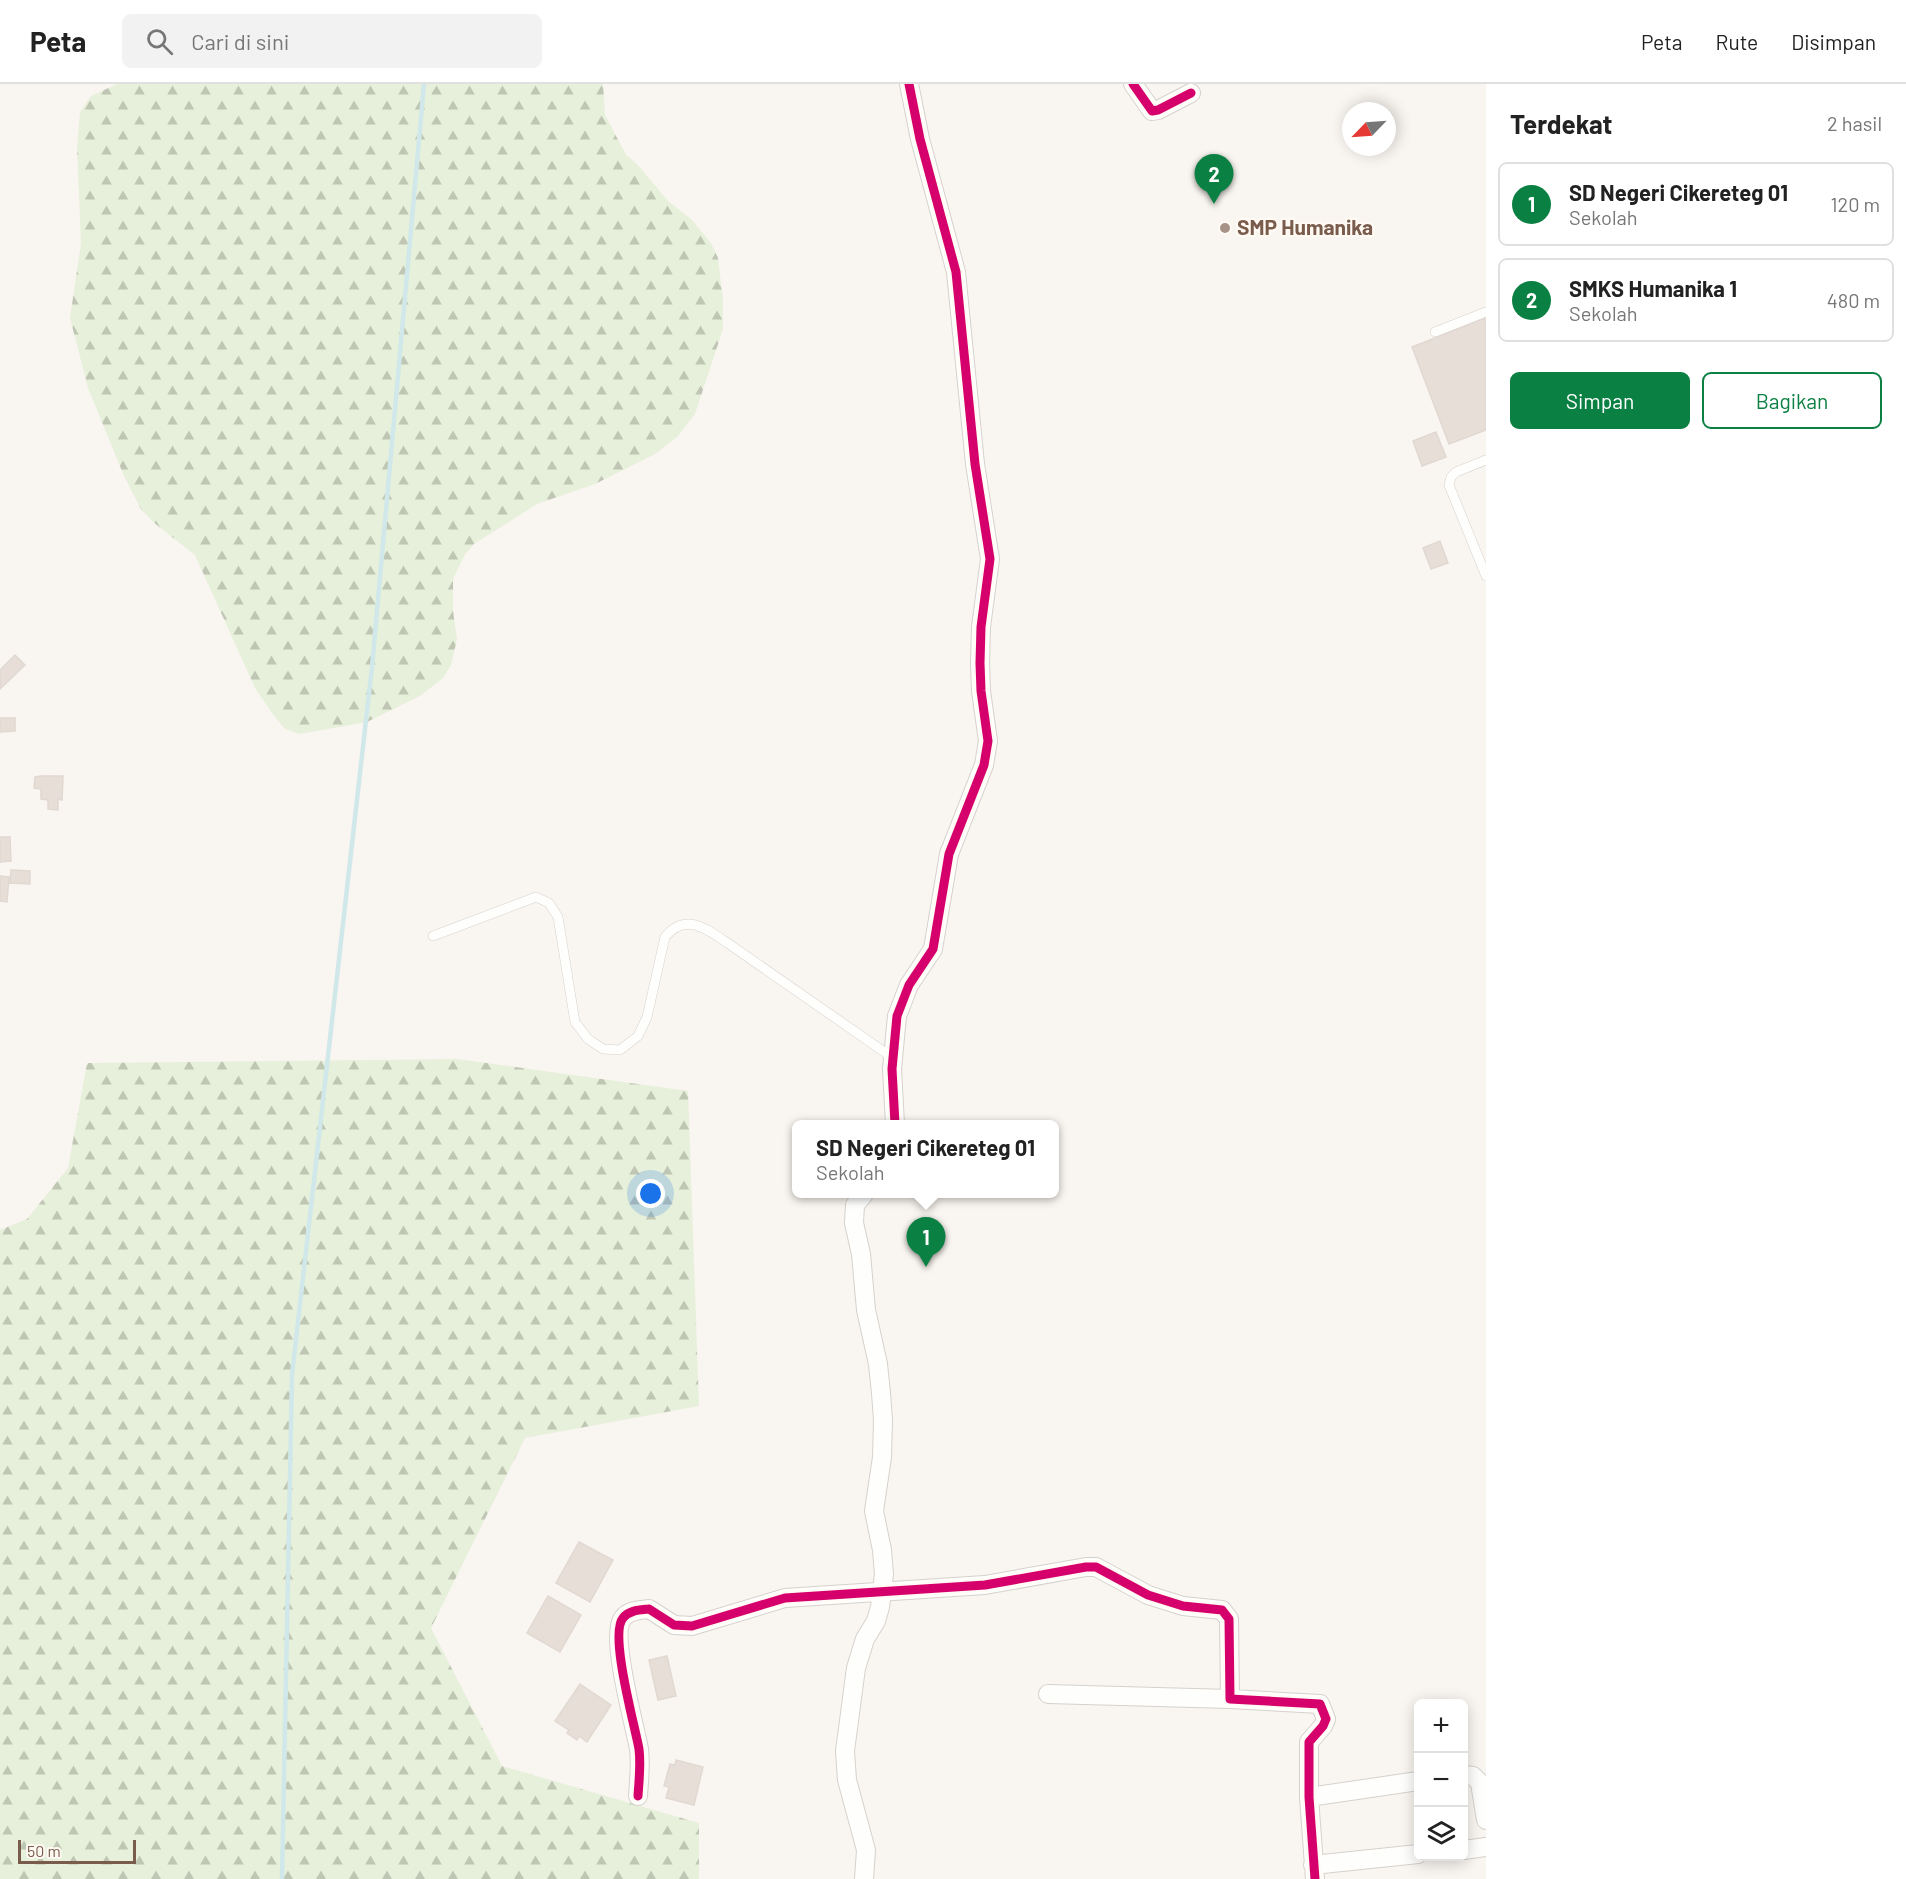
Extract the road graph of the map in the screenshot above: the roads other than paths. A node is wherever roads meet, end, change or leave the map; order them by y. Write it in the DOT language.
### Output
graph roads {
  1 [pos="909,84"];
  2 [pos="1133,84"];
  3 [pos="1191,93"];
  4 [pos="1486,312"];
  5 [pos="1435,332"];
  6 [pos="1486,460"];
  7 [pos="1486,576"];
  8 [pos="433,936"];
  9 [pos="893,1058"];
  10 [pos="895,1120"];
  11 [pos="861,1198"];
  12 [pos="882,1591"];
  13 [pos="1048,1694"];
  14 [pos="1230,1699"];
  15 [pos="1468,1775"];
  16 [pos="1414,1782"];
  17 [pos="638,1796"];
  18 [pos="1309,1797"];
  19 [pos="1486,1820"];
  20 [pos="1486,1847"];
  21 [pos="1468,1849"];
  22 [pos="1414,1855"];
  23 [pos="1314,1872"];
  24 [pos="864,1879"];
  1 -- 9 [label="street"];
  2 -- 3 [label="street"];
  4 -- 5 [label="lane"];
  6 -- 7 [label="lane"];
  8 -- 9 [label="lane"];
  9 -- 10 [label="street"];
  11 -- 12 [label="street"];
  12 -- 14 [label="street"];
  12 -- 17 [label="street"];
  12 -- 24 [label="street"];
  13 -- 14 [label="street"];
  14 -- 18 [label="street"];
  15 -- 19 [label="street"];
  16 -- 18 [label="street"];
  18 -- 23 [label="street"];
  20 -- 21 [label="street"];
  22 -- 23 [label="street"];
}
